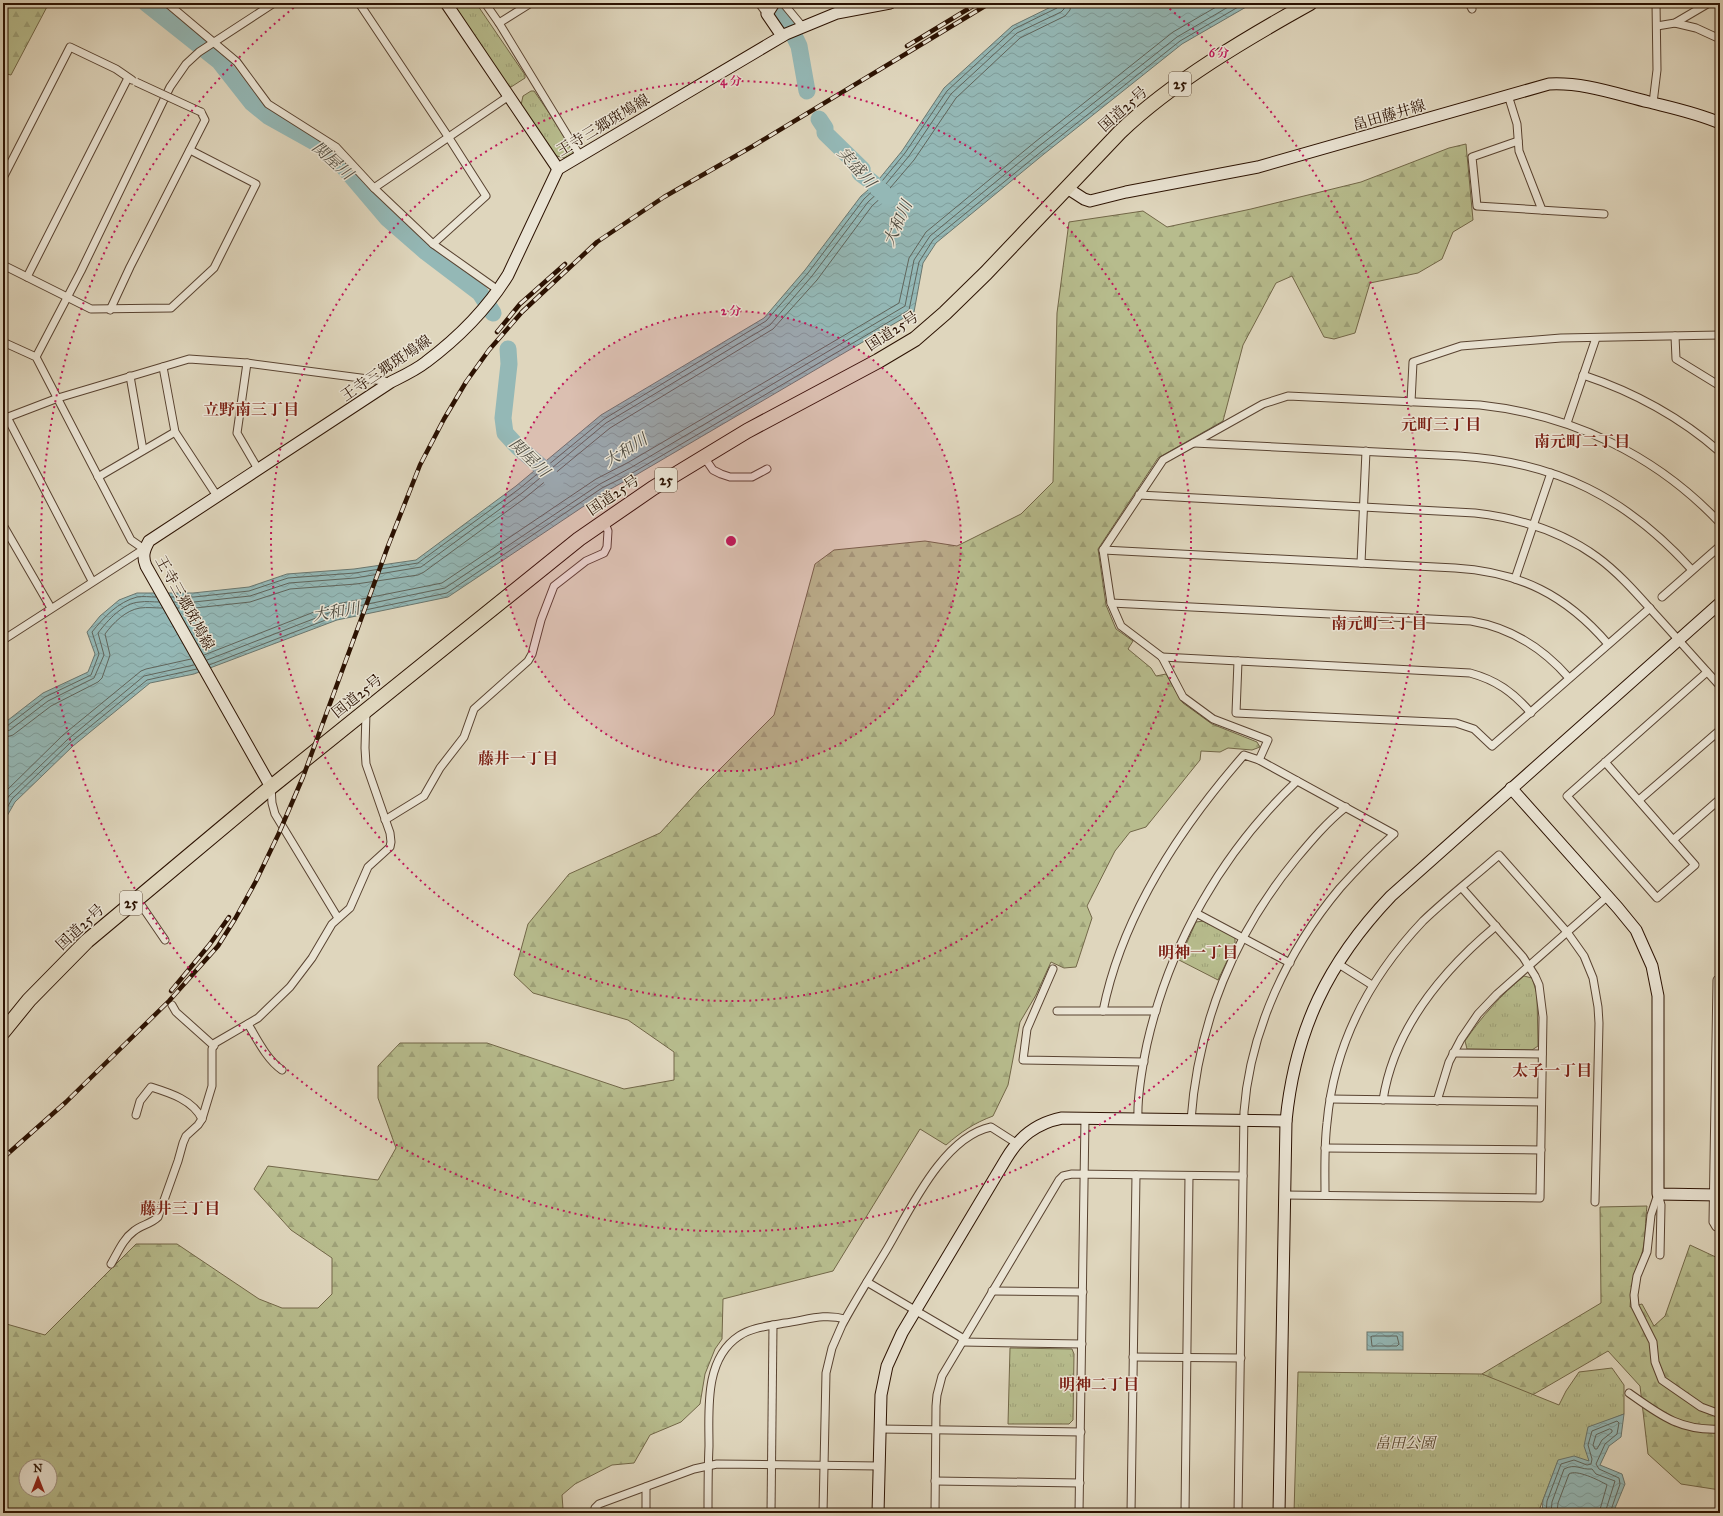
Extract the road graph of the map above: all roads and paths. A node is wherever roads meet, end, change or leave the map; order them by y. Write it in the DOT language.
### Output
graph roads {
  1 [pos="167,3"];
  2 [pos="274,3"];
  3 [pos="359,3"];
  4 [pos="446,3"];
  5 [pos="485,3"];
  6 [pos="531,3"];
  7 [pos="759,3"];
  8 [pos="783,3"];
  9 [pos="890,3"];
  10 [pos="1310,3"];
  11 [pos="1656,3"];
  12 [pos="1708,3"];
  13 [pos="771,8"];
  14 [pos="499,23"];
  15 [pos="1675,23"];
  16 [pos="1657,26"];
  17 [pos="799,27"];
  18 [pos="784,35"];
  19 [pos="1720,39"];
  20 [pos="212,44"];
  21 [pos="128,78"];
  22 [pos="1508,95"];
  23 [pos="509,96"];
  24 [pos="1653,103"];
  25 [pos="1720,123"];
  26 [pos="449,138"];
  27 [pos="1518,141"];
  28 [pos="190,150"];
  29 [pos="580,156"];
  30 [pos="558,169"];
  31 [pos="3,178"];
  32 [pos="374,188"];
  33 [pos="1067,188"];
  34 [pos="1542,210"];
  35 [pos="1604,214"];
  36 [pos="433,244"];
  37 [pos="3,265"];
  38 [pos="26,277"];
  39 [pos="495,294"];
  40 [pos="68,297"];
  41 [pos="110,310"];
  42 [pos="1720,335"];
  43 [pos="1675,336"];
  44 [pos="1596,338"];
  45 [pos="4,345"];
  46 [pos="36,357"];
  47 [pos="247,363"];
  48 [pos="164,366"];
  49 [pos="1583,375"];
  50 [pos="130,376"];
  51 [pos="391,382"];
  52 [pos="1720,386"];
  53 [pos="58,398"];
  54 [pos="1411,402"];
  55 [pos="5,418"];
  56 [pos="1567,423"];
  57 [pos="175,432"];
  58 [pos="1194,443"];
  59 [pos="143,450"];
  60 [pos="1366,451"];
  61 [pos="1720,452"];
  62 [pos="704,457"];
  63 [pos="258,469"];
  64 [pos="767,469"];
  65 [pos="1551,472"];
  66 [pos="98,477"];
  67 [pos="217,496"];
  68 [pos="1139,496"];
  69 [pos="1363,508"];
  70 [pos="604,521"];
  71 [pos="1720,523"];
  72 [pos="3,526"];
  73 [pos="1533,526"];
  74 [pos="1720,546"];
  75 [pos="144,549"];
  76 [pos="1103,550"];
  77 [pos="1361,563"];
  78 [pos="1692,570"];
  79 [pos="1515,579"];
  80 [pos="92,581"];
  81 [pos="1662,597"];
  82 [pos="1112,603"];
  83 [pos="1720,603"];
  84 [pos="51,608"];
  85 [pos="1650,608"];
  86 [pos="3,640"];
  87 [pos="1678,640"];
  88 [pos="1608,644"];
  89 [pos="1162,657"];
  90 [pos="1238,661"];
  91 [pos="1707,672"];
  92 [pos="1569,678"];
  93 [pos="1720,686"];
  94 [pos="366,711"];
  95 [pos="1531,712"];
  96 [pos="1720,730"];
  97 [pos="1259,760"];
  98 [pos="1605,762"];
  99 [pos="1297,781"];
  100 [pos="271,787"];
  101 [pos="1511,788"];
  102 [pos="1720,799"];
  103 [pos="1639,800"];
  104 [pos="1346,807"];
  105 [pos="385,820"];
  106 [pos="1673,840"];
  107 [pos="1462,888"];
  108 [pos="1608,896"];
  109 [pos="137,898"];
  110 [pos="1196,912"];
  111 [pos="338,918"];
  112 [pos="1496,926"];
  113 [pos="1567,932"];
  114 [pos="1243,937"];
  115 [pos="165,940"];
  116 [pos="1290,963"];
  117 [pos="1337,963"];
  118 [pos="1529,966"];
  119 [pos="1053,969"];
  120 [pos="1717,980"];
  121 [pos="1372,985"];
  122 [pos="172,1005"];
  123 [pos="1057,1011"];
  124 [pos="1103,1011"];
  125 [pos="1156,1011"];
  126 [pos="248,1024"];
  127 [pos="1718,1028"];
  128 [pos="3,1032"];
  129 [pos="214,1046"];
  130 [pos="1453,1053"];
  131 [pos="1542,1054"];
  132 [pos="1144,1062"];
  133 [pos="282,1070"];
  134 [pos="1718,1081"];
  135 [pos="1330,1099"];
  136 [pos="1383,1100"];
  137 [pos="1436,1101"];
  138 [pos="1541,1102"];
  139 [pos="136,1115"];
  140 [pos="1085,1118"];
  141 [pos="202,1119"];
  142 [pos="1138,1119"];
  143 [pos="1192,1120"];
  144 [pos="1244,1120"];
  145 [pos="1286,1121"];
  146 [pos="1717,1135"];
  147 [pos="1016,1144"];
  148 [pos="1325,1148"];
  149 [pos="1540,1150"];
  150 [pos="1085,1174"];
  151 [pos="1136,1175"];
  152 [pos="1190,1176"];
  153 [pos="1243,1176"];
  154 [pos="1658,1194"];
  155 [pos="1284,1195"];
  156 [pos="1325,1195"];
  157 [pos="1717,1195"];
  158 [pos="1596,1202"];
  159 [pos="1720,1228"];
  160 [pos="1660,1255"];
  161 [pos="111,1264"];
  162 [pos="868,1282"];
  163 [pos="992,1291"];
  164 [pos="1083,1292"];
  165 [pos="916,1310"];
  166 [pos="845,1319"];
  167 [pos="774,1325"];
  168 [pos="963,1340"];
  169 [pos="1082,1344"];
  170 [pos="1133,1357"];
  171 [pos="1187,1358"];
  172 [pos="1240,1358"];
  173 [pos="1630,1393"];
  174 [pos="1720,1414"];
  175 [pos="880,1429"];
  176 [pos="936,1430"];
  177 [pos="1720,1430"];
  178 [pos="1081,1432"];
  179 [pos="772,1465"];
  180 [pos="708,1466"];
  181 [pos="823,1466"];
  182 [pos="879,1466"];
  183 [pos="935,1481"];
  184 [pos="1080,1483"];
  185 [pos="646,1487"];
  186 [pos="594,1513"];
  187 [pos="646,1513"];
  188 [pos="708,1513"];
  189 [pos="771,1513"];
  190 [pos="823,1513"];
  191 [pos="878,1513"];
  192 [pos="935,1513"];
  193 [pos="1079,1513"];
  194 [pos="1131,1513"];
  195 [pos="1185,1513"];
  196 [pos="1238,1513"];
  197 [pos="1279,1513"];
  1 -- 20 [label="street"];
  2 -- 20 [label="street"];
  3 -- 26 [label="street"];
  4 -- 23 [label="street"];
  5 -- 14 [label="street"];
  6 -- 14 [label="street"];
  7 -- 13 [label="street"];
  8 -- 17 [label="street"];
  9 -- 17 [label="street, 王寺三郷斑鳩線"];
  10 -- 33 [label="highway, 国道25号 / 25"];
  11 -- 16 [label="street"];
  12 -- 15 [label="street"];
  13 -- 18 [label="street"];
  14 -- 29 [label="street"];
  15 -- 16 [label="street"];
  15 -- 19 [label="street"];
  16 -- 24 [label="street"];
  17 -- 18 [label="street, 王寺三郷斑鳩線"];
  18 -- 29 [label="street, 王寺三郷斑鳩線"];
  20 -- 32 [label="street"];
  20 -- 40 [label="street"];
  21 -- 28 [label="street, bridge"];
  21 -- 31 [label="street"];
  21 -- 38 [label="street"];
  22 -- 24 [label="street, 畠田藤井線"];
  22 -- 27 [label="street"];
  22 -- 33 [label="street, 畠田藤井線"];
  23 -- 26 [label="street"];
  23 -- 30 [label="street"];
  24 -- 25 [label="street, 畠田藤井線"];
  26 -- 32 [label="street"];
  26 -- 36 [label="street"];
  27 -- 34 [label="street"];
  27 -- 34 [label="street"];
  28 -- 41 [label="street"];
  28 -- 41 [label="street"];
  29 -- 30 [label="street, 王寺三郷斑鳩線"];
  30 -- 39 [label="street, 王寺三郷斑鳩線"];
  32 -- 36 [label="street"];
  33 -- 62 [label="highway, 国道25号 / 25"];
  34 -- 35 [label="street"];
  36 -- 39 [label="street"];
  37 -- 38 [label="street"];
  38 -- 40 [label="street"];
  39 -- 51 [label="street, 王寺三郷斑鳩線"];
  40 -- 41 [label="street"];
  40 -- 46 [label="street"];
  42 -- 43 [label="street"];
  43 -- 44 [label="street"];
  43 -- 52 [label="street"];
  44 -- 49 [label="street"];
  44 -- 54 [label="street"];
  45 -- 46 [label="street"];
  46 -- 53 [label="street"];
  47 -- 48 [label="street"];
  47 -- 51 [label="street"];
  47 -- 63 [label="street"];
  48 -- 50 [label="street"];
  48 -- 57 [label="street"];
  49 -- 56 [label="street"];
  49 -- 61 [label="street"];
  50 -- 53 [label="street"];
  50 -- 59 [label="street"];
  51 -- 63 [label="street, 王寺三郷斑鳩線"];
  53 -- 55 [label="street"];
  53 -- 66 [label="street"];
  54 -- 56 [label="street"];
  54 -- 58 [label="street"];
  55 -- 80 [label="street"];
  56 -- 71 [label="street"];
  57 -- 59 [label="street"];
  57 -- 67 [label="street"];
  58 -- 60 [label="street"];
  58 -- 68 [label="street"];
  59 -- 66 [label="street"];
  60 -- 65 [label="street"];
  60 -- 69 [label="street"];
  62 -- 64 [label="street"];
  62 -- 70 [label="highway, 国道25号 / 25"];
  63 -- 67 [label="street, 王寺三郷斑鳩線"];
  65 -- 73 [label="street"];
  65 -- 78 [label="street"];
  66 -- 75 [label="street"];
  67 -- 75 [label="street, 王寺三郷斑鳩線"];
  68 -- 69 [label="street"];
  68 -- 76 [label="street"];
  69 -- 73 [label="street"];
  69 -- 77 [label="street"];
  70 -- 94 [label="highway, 国道25号 / 25"];
  70 -- 105 [label="street"];
  72 -- 84 [label="street"];
  73 -- 79 [label="street"];
  73 -- 85 [label="street"];
  74 -- 78 [label="street"];
  75 -- 80 [label="street"];
  75 -- 100 [label="street, 王寺三郷斑鳩線"];
  76 -- 77 [label="street"];
  76 -- 82 [label="street"];
  77 -- 79 [label="street"];
  78 -- 81 [label="street"];
  79 -- 88 [label="street"];
  80 -- 84 [label="street"];
  82 -- 89 [label="street"];
  82 -- 92 [label="street"];
  83 -- 87 [label="street"];
  84 -- 86 [label="street"];
  85 -- 87 [label="street"];
  85 -- 88 [label="street"];
  87 -- 91 [label="street"];
  87 -- 101 [label="street"];
  88 -- 92 [label="street"];
  89 -- 90 [label="street"];
  89 -- 97 [label="street"];
  90 -- 95 [label="street"];
  90 -- 95 [label="street"];
  91 -- 93 [label="street"];
  91 -- 98 [label="street"];
  92 -- 95 [label="street"];
  94 -- 100 [label="highway, 国道25号 / 25"];
  94 -- 105 [label="street"];
  96 -- 103 [label="street"];
  97 -- 99 [label="street"];
  97 -- 124 [label="street"];
  98 -- 103 [label="street"];
  98 -- 106 [label="street"];
  99 -- 104 [label="street"];
  99 -- 110 [label="street"];
  100 -- 109 [label="highway, 国道25号 / 25"];
  100 -- 111 [label="street"];
  101 -- 108 [label="street"];
  101 -- 117 [label="street"];
  102 -- 106 [label="street"];
  103 -- 106 [label="street"];
  104 -- 114 [label="street"];
  104 -- 116 [label="street"];
  105 -- 111 [label="street"];
  107 -- 112 [label="street"];
  107 -- 113 [label="street"];
  107 -- 121 [label="street"];
  108 -- 113 [label="street"];
  108 -- 154 [label="street"];
  109 -- 115 [label="street"];
  109 -- 128 [label="highway, 国道25号 / 25"];
  110 -- 114 [label="street"];
  110 -- 125 [label="street"];
  111 -- 126 [label="street"];
  112 -- 118 [label="street"];
  112 -- 136 [label="street"];
  113 -- 118 [label="street"];
  113 -- 158 [label="street"];
  114 -- 116 [label="street"];
  114 -- 143 [label="street"];
  116 -- 144 [label="street"];
  117 -- 121 [label="street"];
  117 -- 145 [label="street"];
  118 -- 130 [label="street"];
  118 -- 131 [label="street"];
  119 -- 132 [label="street"];
  120 -- 127 [label="street"];
  121 -- 135 [label="street"];
  122 -- 129 [label="street"];
  123 -- 124 [label="street"];
  124 -- 125 [label="street"];
  125 -- 132 [label="street"];
  126 -- 129 [label="street"];
  126 -- 133 [label="street"];
  127 -- 134 [label="street"];
  129 -- 141 [label="street"];
  130 -- 131 [label="street"];
  130 -- 137 [label="street"];
  131 -- 138 [label="street"];
  132 -- 142 [label="street"];
  134 -- 146 [label="street"];
  135 -- 136 [label="street"];
  135 -- 148 [label="street"];
  136 -- 137 [label="street"];
  137 -- 138 [label="street"];
  138 -- 149 [label="street"];
  139 -- 141 [label="street"];
  140 -- 142 [label="street"];
  140 -- 147 [label="street"];
  140 -- 150 [label="street"];
  141 -- 161 [label="street"];
  142 -- 143 [label="street"];
  143 -- 144 [label="street"];
  144 -- 145 [label="street"];
  144 -- 153 [label="street"];
  145 -- 155 [label="street"];
  146 -- 157 [label="street"];
  147 -- 162 [label="street"];
  147 -- 165 [label="street"];
  148 -- 149 [label="street"];
  148 -- 156 [label="street"];
  149 -- 156 [label="street"];
  150 -- 151 [label="street"];
  150 -- 163 [label="street"];
  150 -- 164 [label="street"];
  151 -- 152 [label="street"];
  151 -- 170 [label="street"];
  152 -- 153 [label="street"];
  152 -- 171 [label="street"];
  153 -- 172 [label="street"];
  154 -- 157 [label="street"];
  154 -- 160 [label="street"];
  154 -- 174 [label="street"];
  155 -- 156 [label="street"];
  155 -- 197 [label="street"];
  157 -- 159 [label="street"];
  162 -- 165 [label="street"];
  162 -- 166 [label="street"];
  163 -- 164 [label="street"];
  163 -- 168 [label="street"];
  164 -- 169 [label="street"];
  165 -- 168 [label="street"];
  165 -- 175 [label="street"];
  166 -- 167 [label="street"];
  166 -- 181 [label="street"];
  167 -- 179 [label="street"];
  167 -- 180 [label="street"];
  168 -- 169 [label="street"];
  168 -- 176 [label="street"];
  169 -- 178 [label="street"];
  170 -- 171 [label="street"];
  170 -- 194 [label="street"];
  171 -- 172 [label="street"];
  171 -- 195 [label="street"];
  172 -- 196 [label="street"];
  173 -- 177 [label="street"];
  175 -- 176 [label="street"];
  175 -- 182 [label="street"];
  176 -- 178 [label="street"];
  176 -- 183 [label="street"];
  178 -- 184 [label="street"];
  179 -- 180 [label="street"];
  179 -- 181 [label="street"];
  179 -- 189 [label="street"];
  180 -- 185 [label="street"];
  180 -- 188 [label="street"];
  181 -- 182 [label="street"];
  181 -- 190 [label="street"];
  182 -- 191 [label="street"];
  183 -- 184 [label="street"];
  183 -- 192 [label="street"];
  184 -- 193 [label="street"];
  185 -- 186 [label="street"];
  185 -- 187 [label="street"];
}
